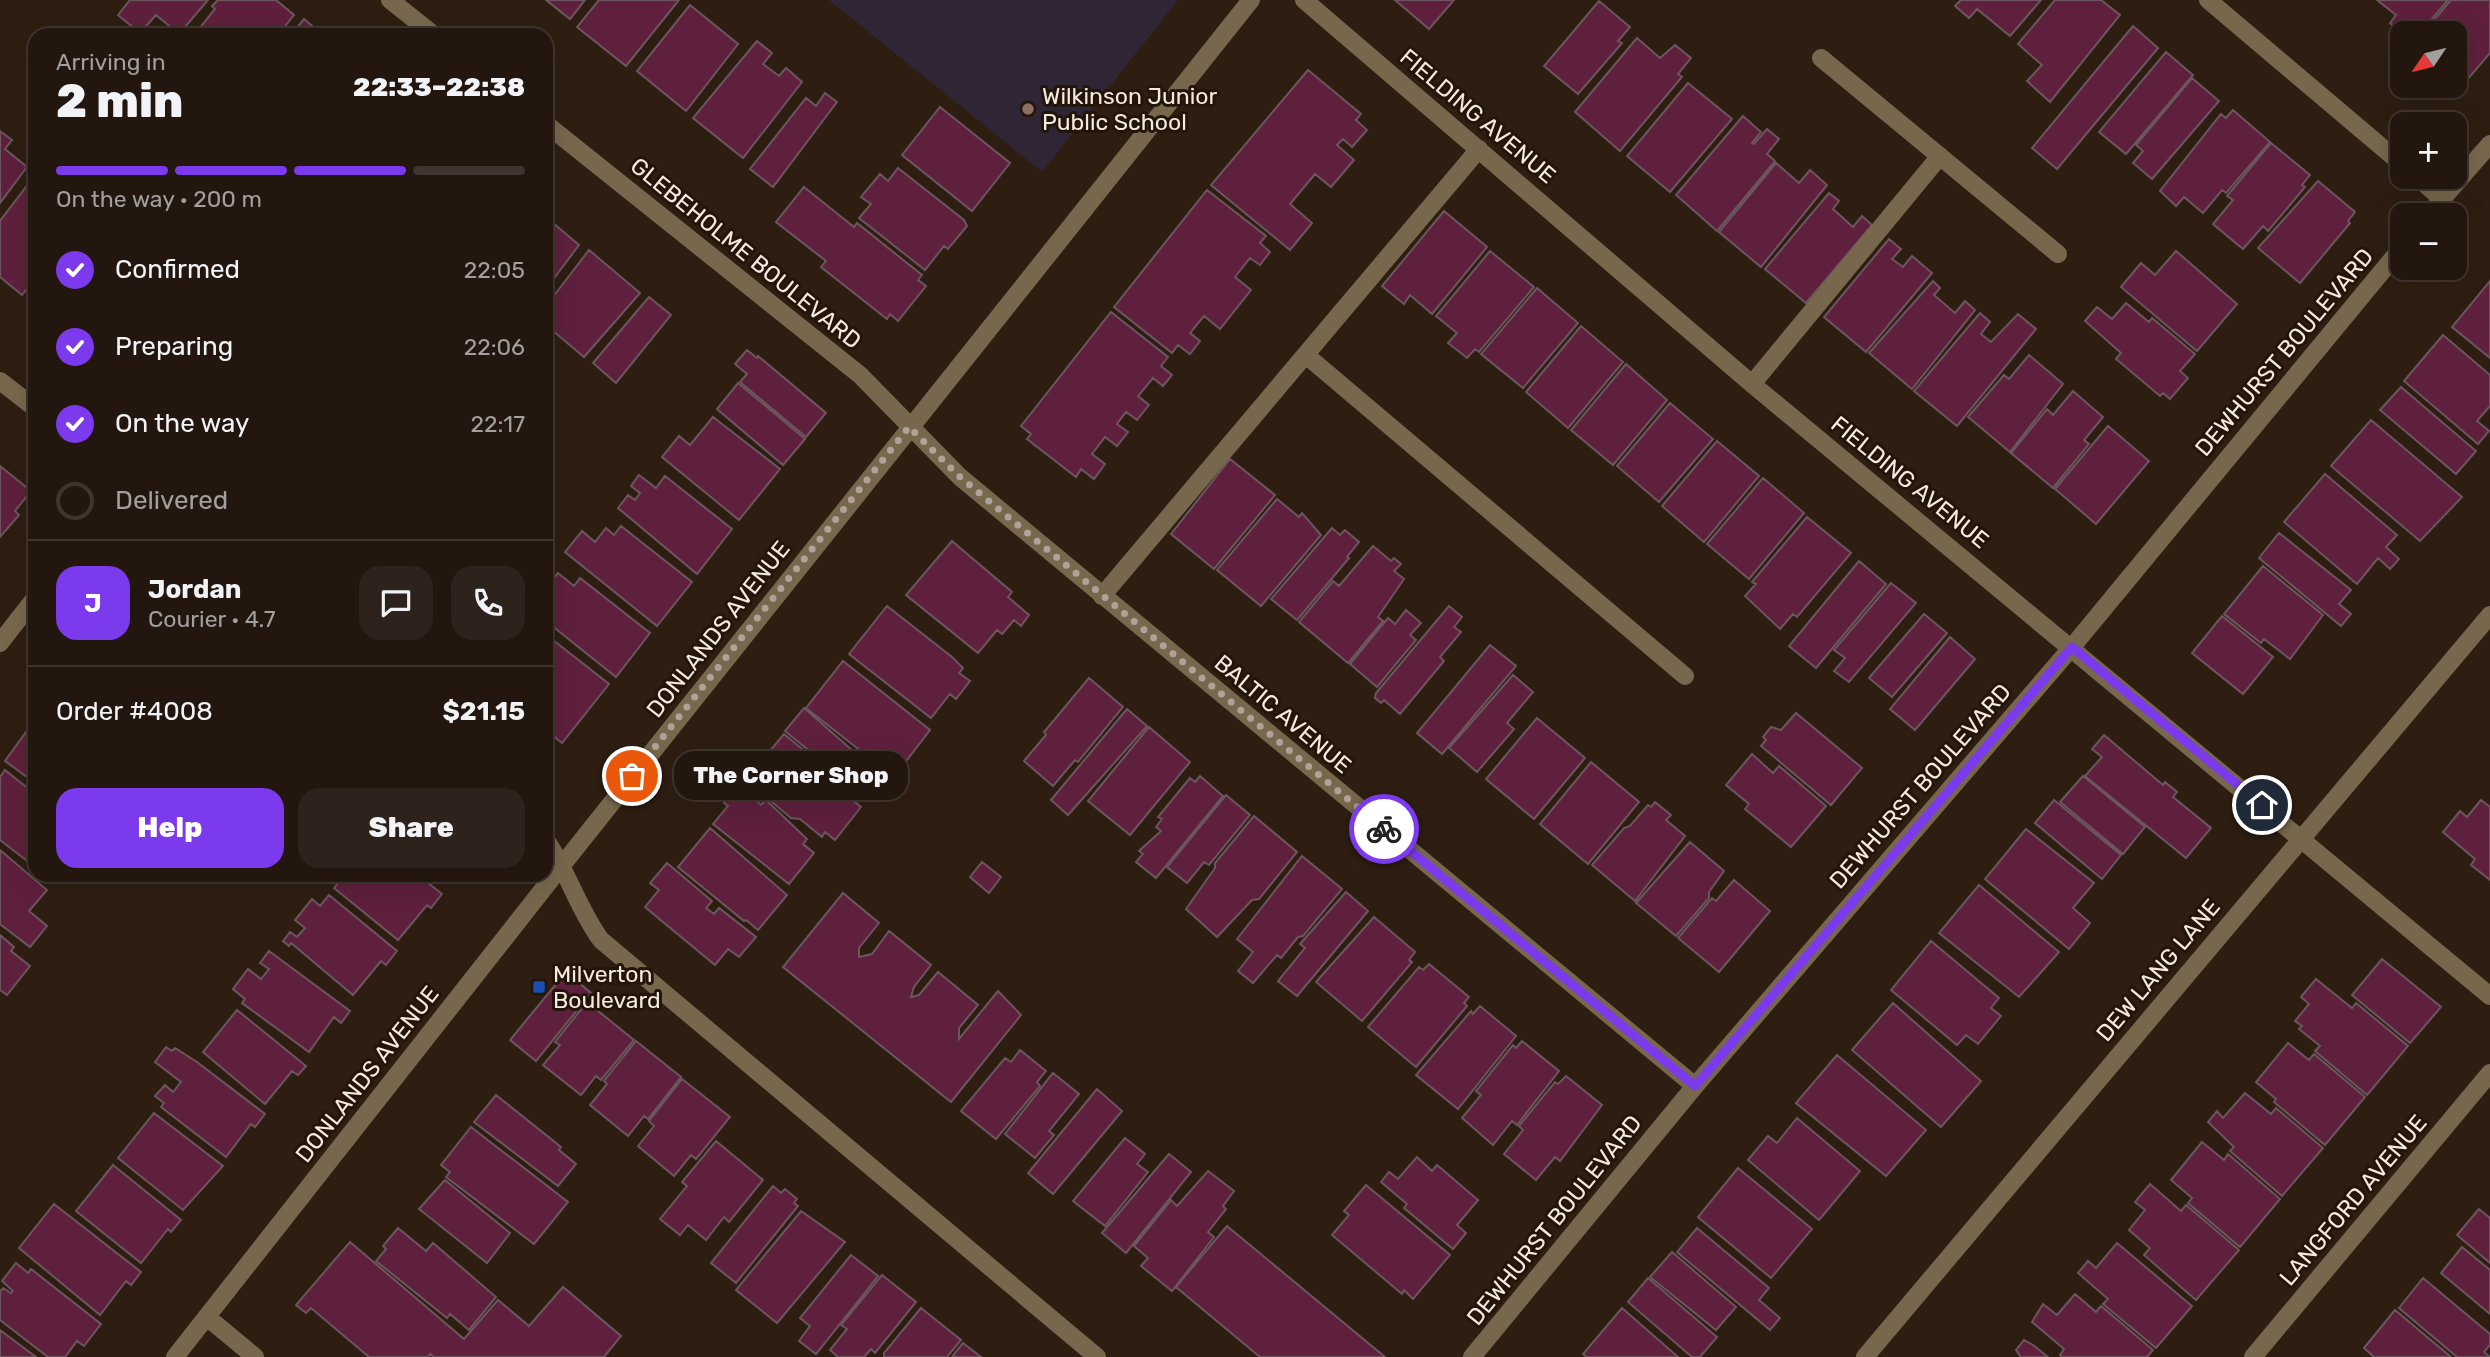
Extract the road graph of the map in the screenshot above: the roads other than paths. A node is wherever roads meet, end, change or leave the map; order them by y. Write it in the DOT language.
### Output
graph roads {
  1 [pos="390,0"];
  2 [pos="1251,0"];
  3 [pos="1304,0"];
  4 [pos="2208,0"];
  5 [pos="425,28"];
  6 [pos="1821,58"];
  7 [pos="553,130"];
  8 [pos="2490,144"];
  9 [pos="1479,149"];
  10 [pos="2390,154"];
  11 [pos="1940,156"];
  12 [pos="2431,189"];
  13 [pos="2442,198"];
  14 [pos="2438,203"];
  15 [pos="2058,254"];
  16 [pos="2390,262"];
  17 [pos="1307,356"];
  18 [pos="0,381"];
  19 [pos="1752,384"];
  20 [pos="28,403"];
  21 [pos="909,427"];
  22 [pos="1102,596"];
  23 [pos="28,607"];
  24 [pos="2490,615"];
  25 [pos="0,643"];
  26 [pos="2072,647"];
  27 [pos="1685,676"];
  28 [pos="2302,838"];
  29 [pos="553,850"];
  30 [pos="563,864"];
  31 [pos="553,877"];
  32 [pos="549,882"];
  33 [pos="2490,996"];
  34 [pos="2490,1073"];
  35 [pos="1695,1086"];
  36 [pos="207,1317"];
  37 [pos="175,1357"];
  38 [pos="254,1357"];
  39 [pos="1097,1357"];
  40 [pos="1472,1357"];
  41 [pos="1865,1357"];
  42 [pos="2253,1357"];
  1 -- 5 [label="street"];
  2 -- 21 [label="street, DONLANDS AVENUE"];
  3 -- 9 [label="street, FIELDING AVENUE"];
  4 -- 10 [label="street"];
  6 -- 11 [label="street"];
  7 -- 21 [label="street, GLEBEHOLME BOULEVARD"];
  8 -- 13 [label="street"];
  9 -- 17 [label="street"];
  9 -- 19 [label="street, FIELDING AVENUE"];
  11 -- 15 [label="street"];
  11 -- 19 [label="street"];
  12 -- 13 [label="street"];
  13 -- 14 [label="street"];
  16 -- 26 [label="street, DEWHURST BOULEVARD"];
  17 -- 22 [label="street"];
  17 -- 27 [label="street"];
  18 -- 20 [label="street"];
  19 -- 26 [label="street, FIELDING AVENUE"];
  21 -- 22 [label="street, BALTIC AVENUE"];
  21 -- 30 [label="street, DONLANDS AVENUE"];
  22 -- 35 [label="street, BALTIC AVENUE"];
  23 -- 25 [label="street"];
  24 -- 28 [label="street, DEW LANG LANE"];
  26 -- 28 [label="street, FIELDING AVENUE"];
  26 -- 35 [label="street, DEWHURST BOULEVARD"];
  28 -- 33 [label="street, FIELDING AVENUE"];
  28 -- 41 [label="street, DEW LANG LANE"];
  29 -- 30 [label="street"];
  30 -- 31 [label="street, DONLANDS AVENUE"];
  30 -- 39 [label="street"];
  32 -- 36 [label="street, DONLANDS AVENUE"];
  34 -- 42 [label="street, LANGFORD AVENUE"];
  35 -- 40 [label="street, DEWHURST BOULEVARD"];
  36 -- 37 [label="street, DONLANDS AVENUE"];
  36 -- 38 [label="street"];
}
